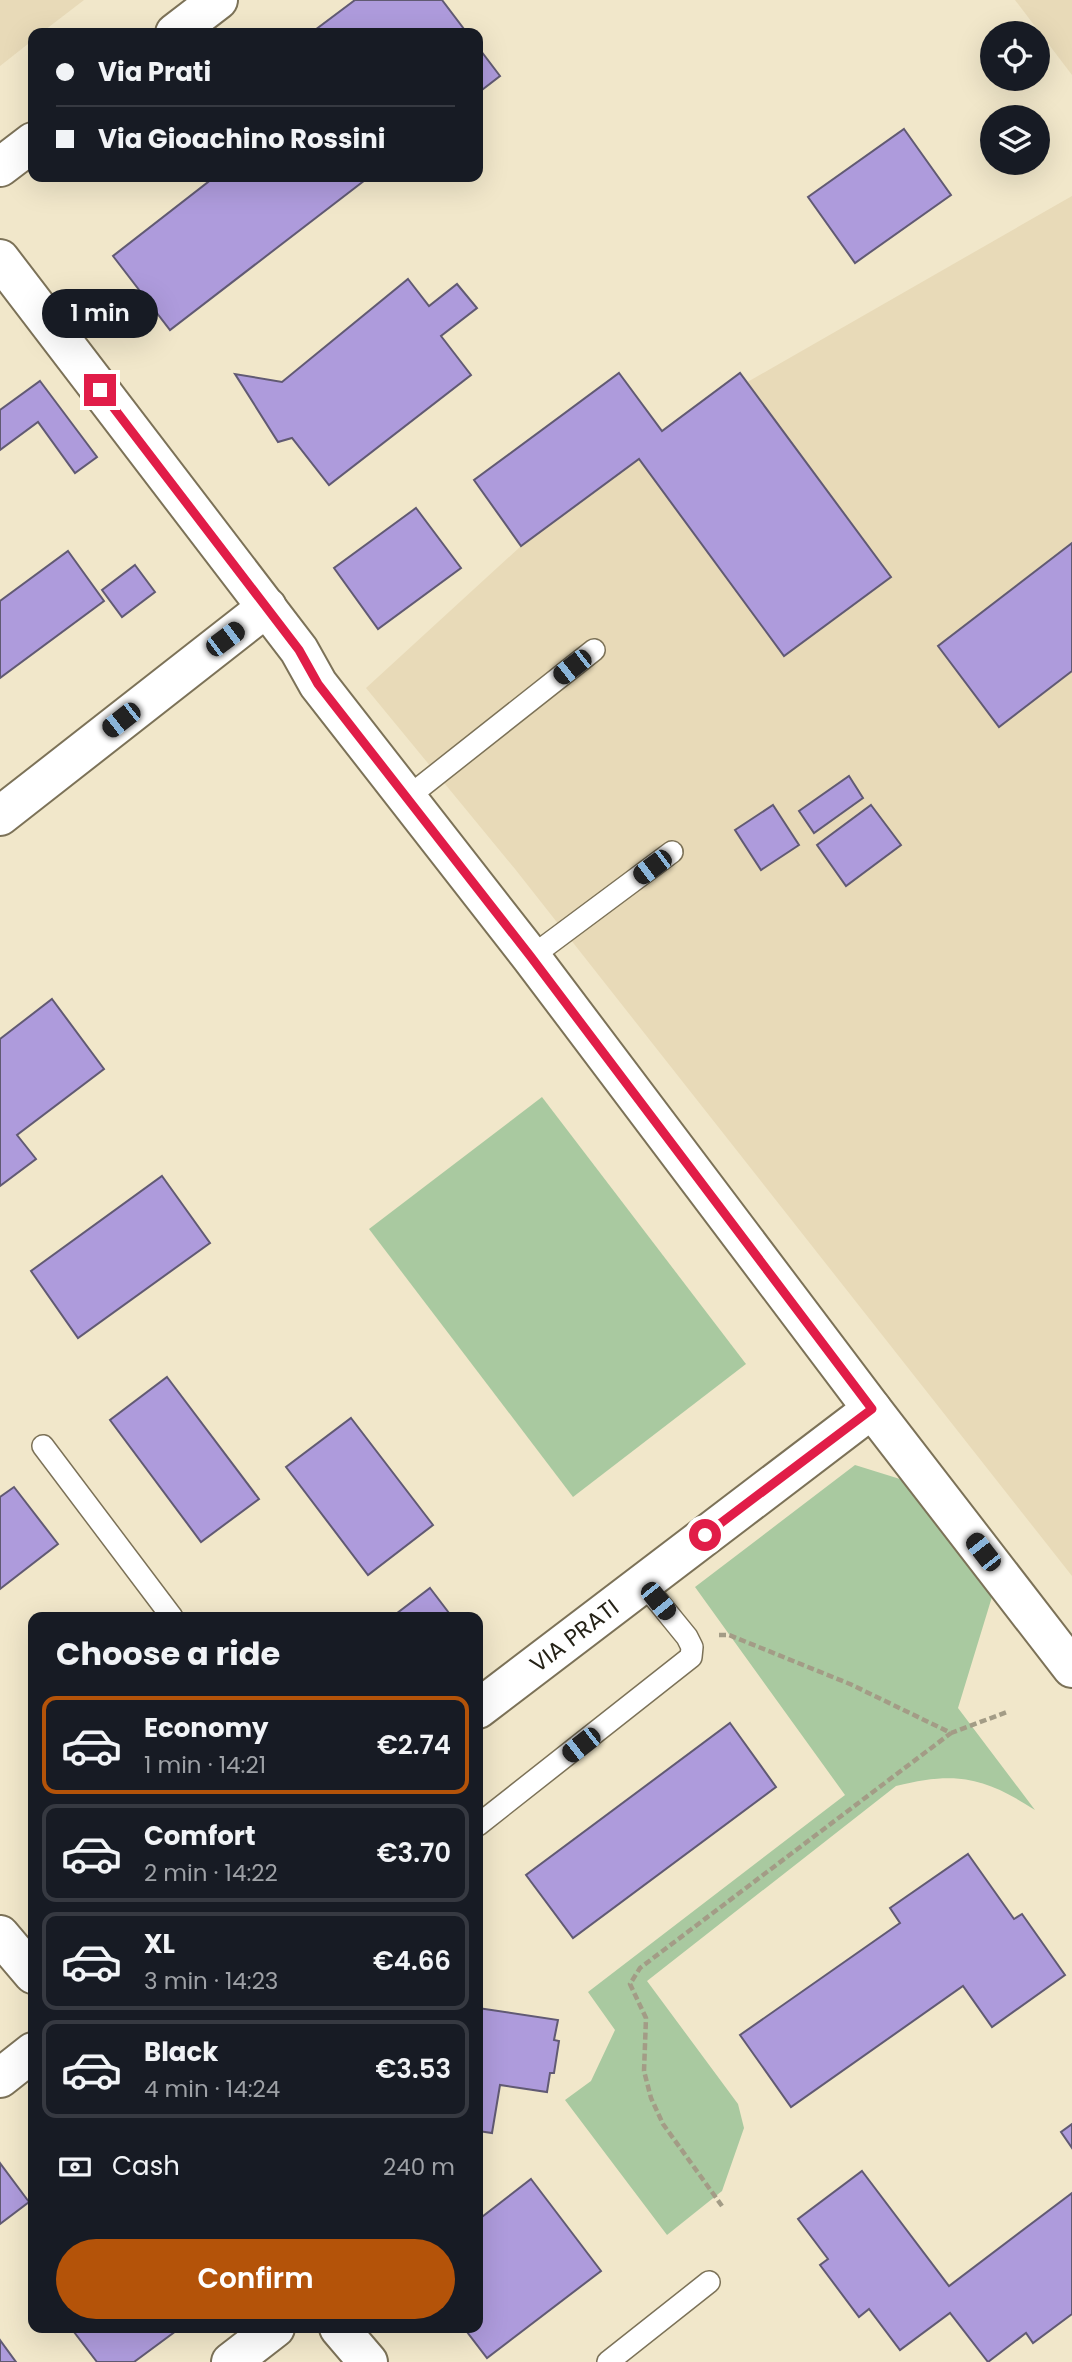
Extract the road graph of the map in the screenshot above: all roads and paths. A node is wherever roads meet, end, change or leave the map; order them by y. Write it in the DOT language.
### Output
graph roads {
  1 [pos="218,0"];
  2 [pos="181,28"];
  3 [pos="28,146"];
  4 [pos="0,167"];
  5 [pos="0,259"];
  6 [pos="267,607"];
  7 [pos="594,650"];
  8 [pos="408,797"];
  9 [pos="0,816"];
  10 [pos="672,852"];
  11 [pos="531,957"];
  12 [pos="872,1409"];
  13 [pos="43,1446"];
  14 [pos="643,1583"];
  15 [pos="168,1612"];
  16 [pos="687,1637"];
  17 [pos="1072,1668"];
  18 [pos="483,1705"];
  19 [pos="1007,1712"];
  20 [pos="951,1733"];
  21 [pos="483,1821"];
  22 [pos="0,1935"];
  23 [pos="28,1968"];
  24 [pos="28,2056"];
  25 [pos="0,2078"];
  26 [pos="722,2206"];
  27 [pos="709,2282"];
  28 [pos="269,2333"];
  29 [pos="343,2333"];
  30 [pos="231,2362"];
  31 [pos="368,2362"];
  32 [pos="608,2362"];
  1 -- 2 [label="street"];
  3 -- 4 [label="street"];
  5 -- 6 [label="street"];
  6 -- 8 [label="street"];
  6 -- 9 [label="street"];
  7 -- 8 [label="lane"];
  8 -- 11 [label="street"];
  10 -- 11 [label="lane"];
  11 -- 12 [label="street"];
  12 -- 14 [label="street, VIA PRATI"];
  12 -- 17 [label="street"];
  13 -- 15 [label="lane"];
  14 -- 16 [label="lane"];
  14 -- 18 [label="street, VIA PRATI"];
  16 -- 20 [label="path"];
  16 -- 21 [label="lane"];
  19 -- 20 [label="path"];
  20 -- 26 [label="path"];
  22 -- 23 [label="street"];
  24 -- 25 [label="street"];
  27 -- 32 [label="lane"];
  28 -- 30 [label="street"];
  29 -- 31 [label="street"];
}
